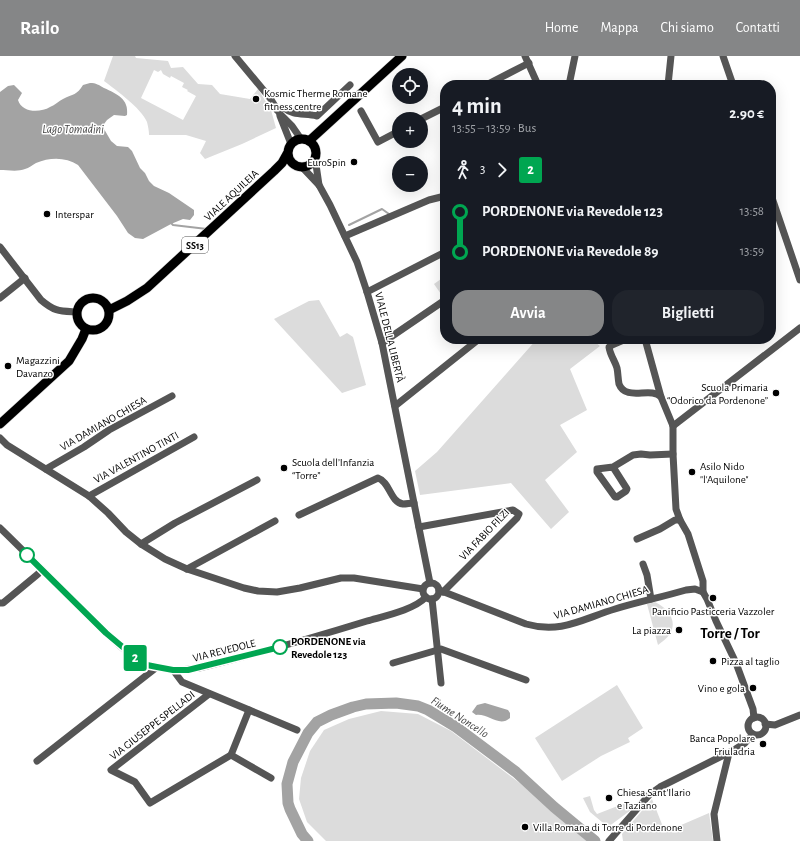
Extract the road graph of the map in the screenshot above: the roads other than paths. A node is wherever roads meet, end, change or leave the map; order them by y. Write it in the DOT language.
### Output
graph roads {
  1 [pos="235,56"];
  2 [pos="402,56"];
  3 [pos="574,56"];
  4 [pos="671,56"];
  5 [pos="723,56"];
  6 [pos="527,59"];
  7 [pos="494,80"];
  8 [pos="536,80"];
  9 [pos="570,80"];
  10 [pos="669,80"];
  11 [pos="731,80"];
  12 [pos="350,85"];
  13 [pos="440,109"];
  14 [pos="278,112"];
  15 [pos="361,112"];
  16 [pos="428,115"];
  17 [pos="392,134"];
  18 [pos="308,142"];
  19 [pos="291,144"];
  20 [pos="288,154"];
  21 [pos="315,158"];
  22 [pos="299,167"];
  23 [pos="274,171"];
  24 [pos="319,185"];
  25 [pos="440,197"];
  26 [pos="776,210"];
  27 [pos="345,236"];
  28 [pos="0,246"];
  29 [pos="440,255"];
  30 [pos="25,278"];
  31 [pos="800,280"];
  32 [pos="367,292"];
  33 [pos="0,298"];
  34 [pos="440,303"];
  35 [pos="109,310"];
  36 [pos="77,312"];
  37 [pos="800,328"];
  38 [pos="86,329"];
  39 [pos="382,343"];
  40 [pos="474,344"];
  41 [pos="614,344"];
  42 [pos="646,344"];
  43 [pos="172,396"];
  44 [pos="661,397"];
  45 [pos="395,406"];
  46 [pos="0,424"];
  47 [pos="673,426"];
  48 [pos="0,438"];
  49 [pos="194,438"];
  50 [pos="673,454"];
  51 [pos="613,467"];
  52 [pos="46,469"];
  53 [pos="257,480"];
  54 [pos="89,496"];
  55 [pos="414,503"];
  56 [pos="299,515"];
  57 [pos="680,520"];
  58 [pos="275,522"];
  59 [pos="419,527"];
  60 [pos="0,528"];
  61 [pos="637,539"];
  62 [pos="141,544"];
  63 [pos="643,564"];
  64 [pos="42,569"];
  65 [pos="187,569"];
  66 [pos="430,583"];
  67 [pos="423,589"];
  68 [pos="441,591"];
  69 [pos="702,592"];
  70 [pos="429,598"];
  71 [pos="651,599"];
  72 [pos="0,603"];
  73 [pos="438,650"];
  74 [pos="393,663"];
  75 [pos="157,667"];
  76 [pos="173,670"];
  77 [pos="526,680"];
  78 [pos="441,683"];
  79 [pos="209,694"];
  80 [pos="249,710"];
  81 [pos="800,715"];
  82 [pos="754,718"];
  83 [pos="765,724"];
  84 [pos="297,730"];
  85 [pos="753,734"];
  86 [pos="729,753"];
  87 [pos="231,755"];
  88 [pos="37,761"];
  89 [pos="271,778"];
  90 [pos="610,840"];
  91 [pos="717,841"];
  1 -- 14 [label="street"];
  2 -- 18 [label="main road"];
  3 -- 9 [label="street"];
  4 -- 10 [label="street"];
  5 -- 11 [label="street"];
  6 -- 7 [label="street"];
  6 -- 8 [label="street"];
  12 -- 14 [label="street"];
  13 -- 16 [label="street"];
  14 -- 18 [label="street"];
  14 -- 19 [label="street"];
  15 -- 17 [label="street"];
  18 -- 19 [label="main road"];
  18 -- 21 [label="main road"];
  19 -- 20 [label="main road, VIALE AQUILEIA / SS13"];
  20 -- 22 [label="main road"];
  20 -- 23 [label="main road, VIALE AQUILEIA / SS13"];
  21 -- 22 [label="main road, VIALE AQUILEIA"];
  21 -- 24 [label="street, VIALE DELLA LIBERTÀ"];
  22 -- 23 [label="main road, VIALE AQUILEIA"];
  22 -- 24 [label="street, VIALE DELLA LIBERTÀ"];
  23 -- 35 [label="main road, VIALE AQUILEIA / SS13"];
  24 -- 27 [label="street, VIALE DELLA LIBERTÀ"];
  25 -- 27 [label="street"];
  26 -- 31 [label="street"];
  27 -- 32 [label="street, VIALE DELLA LIBERTÀ"];
  28 -- 30 [label="street"];
  29 -- 32 [label="street"];
  30 -- 33 [label="street"];
  30 -- 36 [label="street"];
  32 -- 39 [label="street, VIALE DELLA LIBERTÀ"];
  34 -- 39 [label="street"];
  35 -- 36 [label="main road"];
  35 -- 38 [label="main road"];
  36 -- 38 [label="main road"];
  37 -- 47 [label="street"];
  38 -- 46 [label="main road"];
  39 -- 45 [label="street, VIALE DELLA LIBERTÀ"];
  40 -- 45 [label="street"];
  41 -- 44 [label="street"];
  42 -- 44 [label="street"];
  43 -- 52 [label="street, VIA DAMIANO CHIESA"];
  44 -- 47 [label="street"];
  45 -- 55 [label="street, VIALE DELLA LIBERTÀ"];
  47 -- 50 [label="street"];
  48 -- 52 [label="street"];
  49 -- 54 [label="street, VIA VALENTINO TINTI"];
  50 -- 51 [label="street"];
  50 -- 57 [label="street"];
  51 -- 51 [label="street"];
  52 -- 54 [label="street"];
  53 -- 62 [label="street"];
  54 -- 62 [label="street"];
  55 -- 56 [label="street"];
  55 -- 59 [label="street, VIALE DELLA LIBERTÀ"];
  57 -- 61 [label="street"];
  57 -- 69 [label="street"];
  58 -- 65 [label="street"];
  59 -- 66 [label="street, VIALE DELLA LIBERTÀ"];
  59 -- 68 [label="street, VIA FABIO FILZI"];
  60 -- 64 [label="street, VIA REVEDOLE"];
  62 -- 65 [label="street"];
  63 -- 71 [label="street"];
  64 -- 72 [label="street"];
  64 -- 75 [label="street, VIA REVEDOLE"];
  65 -- 67 [label="street"];
  66 -- 67 [label="street"];
  66 -- 68 [label="street"];
  67 -- 70 [label="street"];
  68 -- 70 [label="street"];
  68 -- 71 [label="street, VIA DAMIANO CHIESA"];
  69 -- 71 [label="street, VIA DAMIANO CHIESA"];
  69 -- 82 [label="street"];
  70 -- 73 [label="street"];
  70 -- 76 [label="street, VIA REVEDOLE"];
  73 -- 74 [label="street"];
  73 -- 77 [label="street"];
  73 -- 78 [label="street"];
  75 -- 76 [label="street, VIA REVEDOLE"];
  75 -- 88 [label="street"];
  76 -- 79 [label="street"];
  79 -- 80 [label="street"];
  79 -- 87 [label="street, VIA GIUSEPPE SPELLADI"];
  80 -- 84 [label="street"];
  80 -- 87 [label="street"];
  81 -- 83 [label="street"];
  82 -- 83 [label="street"];
  82 -- 85 [label="street"];
  83 -- 85 [label="street"];
  85 -- 86 [label="street"];
  86 -- 90 [label="street"];
  86 -- 91 [label="street"];
  87 -- 89 [label="street"];
}
